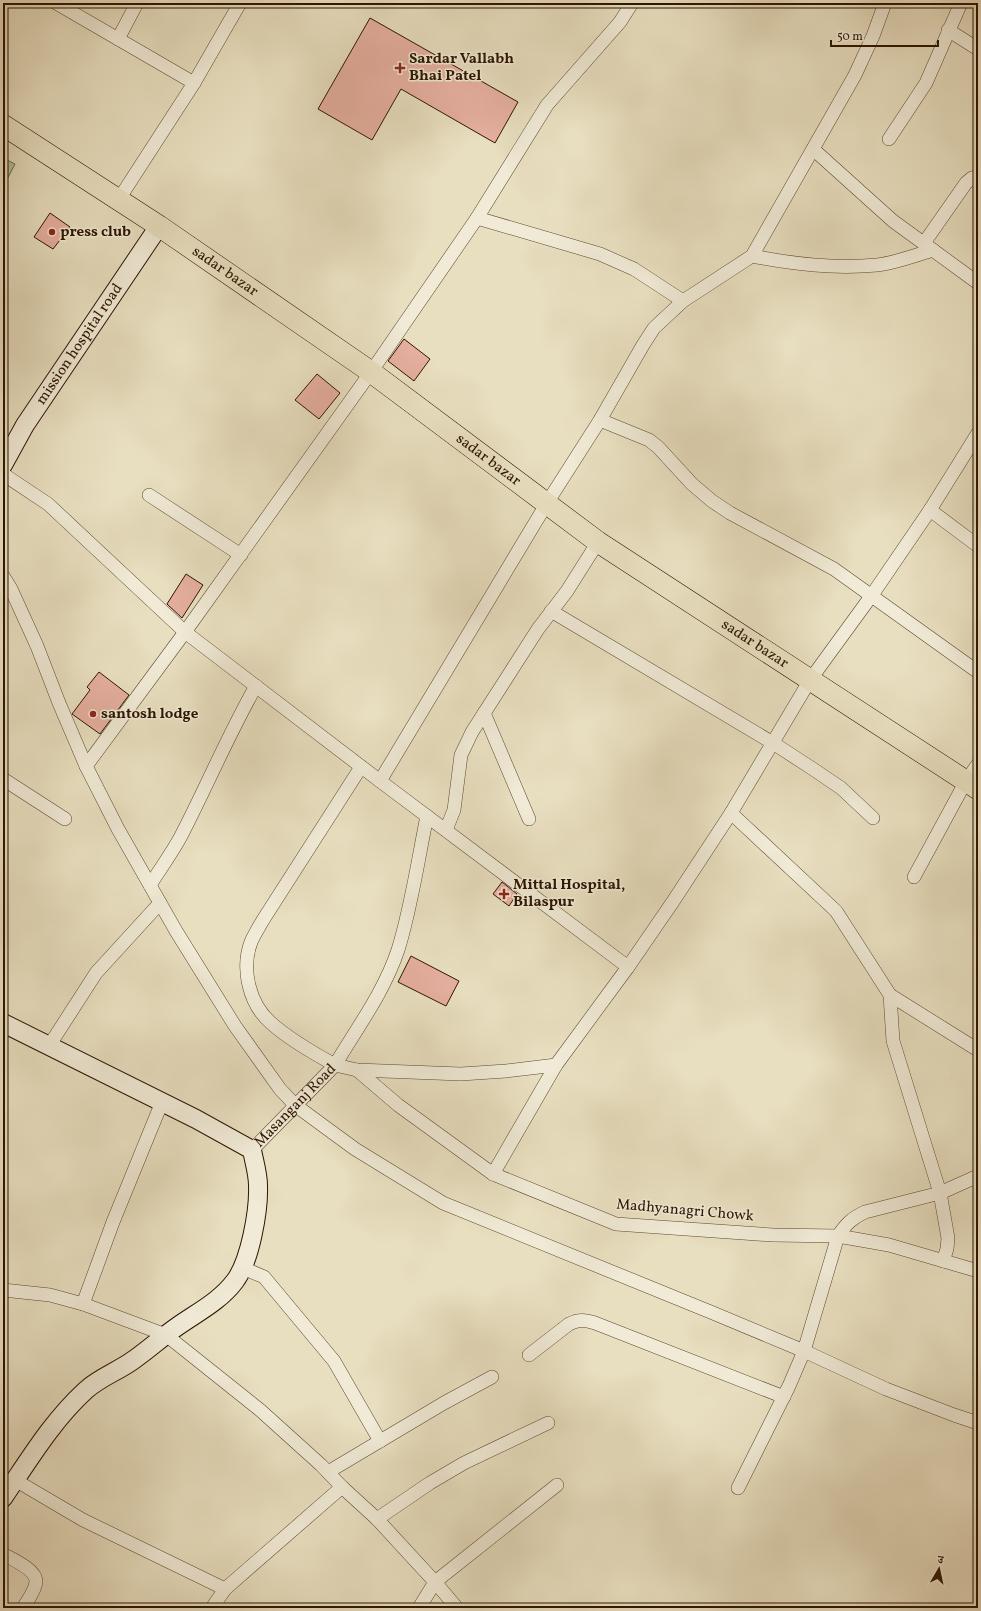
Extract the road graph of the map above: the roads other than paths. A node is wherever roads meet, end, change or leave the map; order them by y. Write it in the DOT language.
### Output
graph roads {
  1 [pos="56,3"];
  2 [pos="137,3"];
  3 [pos="240,3"];
  4 [pos="632,3"];
  5 [pos="885,3"];
  6 [pos="961,3"];
  7 [pos="948,30"];
  8 [pos="118,39"];
  9 [pos="978,49"];
  10 [pos="194,83"];
  11 [pos="3,125"];
  12 [pos="889,140"];
  13 [pos="813,149"];
  14 [pos="978,177"];
  15 [pos="119,199"];
  16 [pos="477,218"];
  17 [pos="159,226"];
  18 [pos="928,247"];
  19 [pos="752,256"];
  20 [pos="978,283"];
  21 [pos="683,301"];
  22 [pos="371,372"];
  23 [pos="600,420"];
  24 [pos="978,433"];
  25 [pos="3,465"];
  26 [pos="3,474"];
  27 [pos="149,495"];
  28 [pos="547,503"];
  29 [pos="930,510"];
  30 [pos="598,542"];
  31 [pos="978,546"];
  32 [pos="241,555"];
  33 [pos="3,576"];
  34 [pos="872,595"];
  35 [pos="551,610"];
  36 [pos="185,632"];
  37 [pos="978,672"];
  38 [pos="810,680"];
  39 [pos="256,686"];
  40 [pos="484,713"];
  41 [pos="773,743"];
  42 [pos="978,764"];
  43 [pos="86,766"];
  44 [pos="361,767"];
  45 [pos="3,779"];
  46 [pos="380,781"];
  47 [pos="972,785"];
  48 [pos="731,813"];
  49 [pos="428,816"];
  50 [pos="873,818"];
  51 [pos="66,819"];
  52 [pos="529,819"];
  53 [pos="446,830"];
  54 [pos="914,877"];
  55 [pos="150,885"];
  56 [pos="160,903"];
  57 [pos="628,967"];
  58 [pos="890,995"];
  59 [pos="3,1023"];
  60 [pos="49,1046"];
  61 [pos="978,1050"];
  62 [pos="335,1065"];
  63 [pos="556,1065"];
  64 [pos="357,1070"];
  65 [pos="162,1102"];
  66 [pos="294,1105"];
  67 [pos="252,1150"];
  68 [pos="493,1174"];
  69 [pos="978,1176"];
  70 [pos="940,1193"];
  71 [pos="838,1236"];
  72 [pos="943,1261"];
  73 [pos="243,1268"];
  74 [pos="978,1271"];
  75 [pos="3,1290"];
  76 [pos="83,1304"];
  77 [pos="166,1335"];
  78 [pos="804,1351"];
  79 [pos="529,1355"];
  80 [pos="492,1378"];
  81 [pos="784,1397"];
  82 [pos="548,1423"];
  83 [pos="978,1423"];
  84 [pos="380,1441"];
  85 [pos="328,1472"];
  86 [pos="15,1480"];
  87 [pos="557,1485"];
  88 [pos="342,1487"];
  89 [pos="738,1488"];
  90 [pos="3,1498"];
  91 [pos="377,1519"];
  92 [pos="3,1554"];
  93 [pos="435,1582"];
  94 [pos="225,1589"];
  95 [pos="23,1608"];
  96 [pos="212,1608"];
  97 [pos="419,1608"];
  98 [pos="457,1608"];
  1 -- 8 [label="street"];
  2 -- 8 [label="street"];
  3 -- 10 [label="street"];
  4 -- 16 [label="street"];
  5 -- 13 [label="street"];
  6 -- 7 [label="street"];
  7 -- 9 [label="street"];
  7 -- 12 [label="street"];
  8 -- 10 [label="street"];
  10 -- 15 [label="street"];
  11 -- 15 [label="main road, sadar bazar"];
  13 -- 18 [label="street"];
  13 -- 19 [label="street"];
  14 -- 18 [label="street"];
  15 -- 17 [label="main road, sadar bazar"];
  16 -- 21 [label="street"];
  16 -- 22 [label="street"];
  17 -- 22 [label="main road, sadar bazar"];
  17 -- 25 [label="street, mission hospital road"];
  18 -- 19 [label="street"];
  18 -- 20 [label="street"];
  19 -- 21 [label="street"];
  21 -- 23 [label="street"];
  22 -- 28 [label="main road, sadar bazar"];
  22 -- 32 [label="street"];
  23 -- 28 [label="street"];
  23 -- 34 [label="street"];
  24 -- 29 [label="street"];
  26 -- 36 [label="street"];
  27 -- 32 [label="street"];
  28 -- 30 [label="main road, sadar bazar"];
  28 -- 46 [label="street"];
  29 -- 31 [label="street"];
  29 -- 34 [label="street"];
  30 -- 35 [label="street"];
  30 -- 38 [label="main road, sadar bazar"];
  32 -- 36 [label="street"];
  33 -- 43 [label="street"];
  34 -- 37 [label="street"];
  34 -- 38 [label="street"];
  35 -- 40 [label="street"];
  35 -- 41 [label="street"];
  36 -- 39 [label="street"];
  36 -- 43 [label="street"];
  38 -- 41 [label="street"];
  38 -- 47 [label="main road, sadar bazar"];
  39 -- 44 [label="street"];
  39 -- 55 [label="street"];
  40 -- 52 [label="street"];
  40 -- 53 [label="street"];
  41 -- 48 [label="street"];
  41 -- 50 [label="street"];
  42 -- 47 [label="street"];
  43 -- 55 [label="street"];
  44 -- 46 [label="street"];
  44 -- 62 [label="street"];
  45 -- 51 [label="street"];
  46 -- 49 [label="street"];
  47 -- 54 [label="street"];
  48 -- 57 [label="street"];
  48 -- 58 [label="street"];
  49 -- 53 [label="street"];
  49 -- 62 [label="street"];
  53 -- 57 [label="street"];
  55 -- 56 [label="street"];
  56 -- 60 [label="street"];
  56 -- 66 [label="street"];
  57 -- 63 [label="street"];
  58 -- 61 [label="street"];
  58 -- 70 [label="street"];
  59 -- 60 [label="street"];
  60 -- 65 [label="street"];
  62 -- 64 [label="street, Masanganj Road"];
  62 -- 66 [label="street, Masanganj Road"];
  63 -- 64 [label="street, Masanganj Road"];
  63 -- 68 [label="street"];
  64 -- 68 [label="street, Madhyanagri Chowk"];
  65 -- 67 [label="street"];
  65 -- 76 [label="street"];
  66 -- 67 [label="street, Masanganj Road"];
  66 -- 78 [label="street"];
  67 -- 73 [label="street, Masanganj Road"];
  68 -- 71 [label="street, Madhyanagri Chowk"];
  69 -- 70 [label="street"];
  70 -- 71 [label="street"];
  70 -- 72 [label="street"];
  71 -- 72 [label="street, Madhyanagri Chowk"];
  71 -- 78 [label="street"];
  72 -- 74 [label="street, Madhyanagri Chowk"];
  73 -- 77 [label="street, Masanganj Road"];
  73 -- 84 [label="street"];
  75 -- 76 [label="street"];
  76 -- 77 [label="street"];
  77 -- 85 [label="street"];
  77 -- 86 [label="street, Masanganj Road"];
  78 -- 81 [label="street"];
  78 -- 83 [label="street"];
  79 -- 81 [label="street"];
  80 -- 84 [label="street"];
  81 -- 89 [label="street"];
  82 -- 91 [label="street"];
  84 -- 85 [label="street"];
  85 -- 88 [label="street"];
  86 -- 90 [label="street, Masanganj Road"];
  86 -- 94 [label="street"];
  87 -- 93 [label="street"];
  88 -- 91 [label="street"];
  88 -- 94 [label="street"];
  91 -- 93 [label="street"];
  92 -- 95 [label="street"];
  93 -- 97 [label="street"];
  93 -- 98 [label="street"];
  94 -- 96 [label="street"];
}
